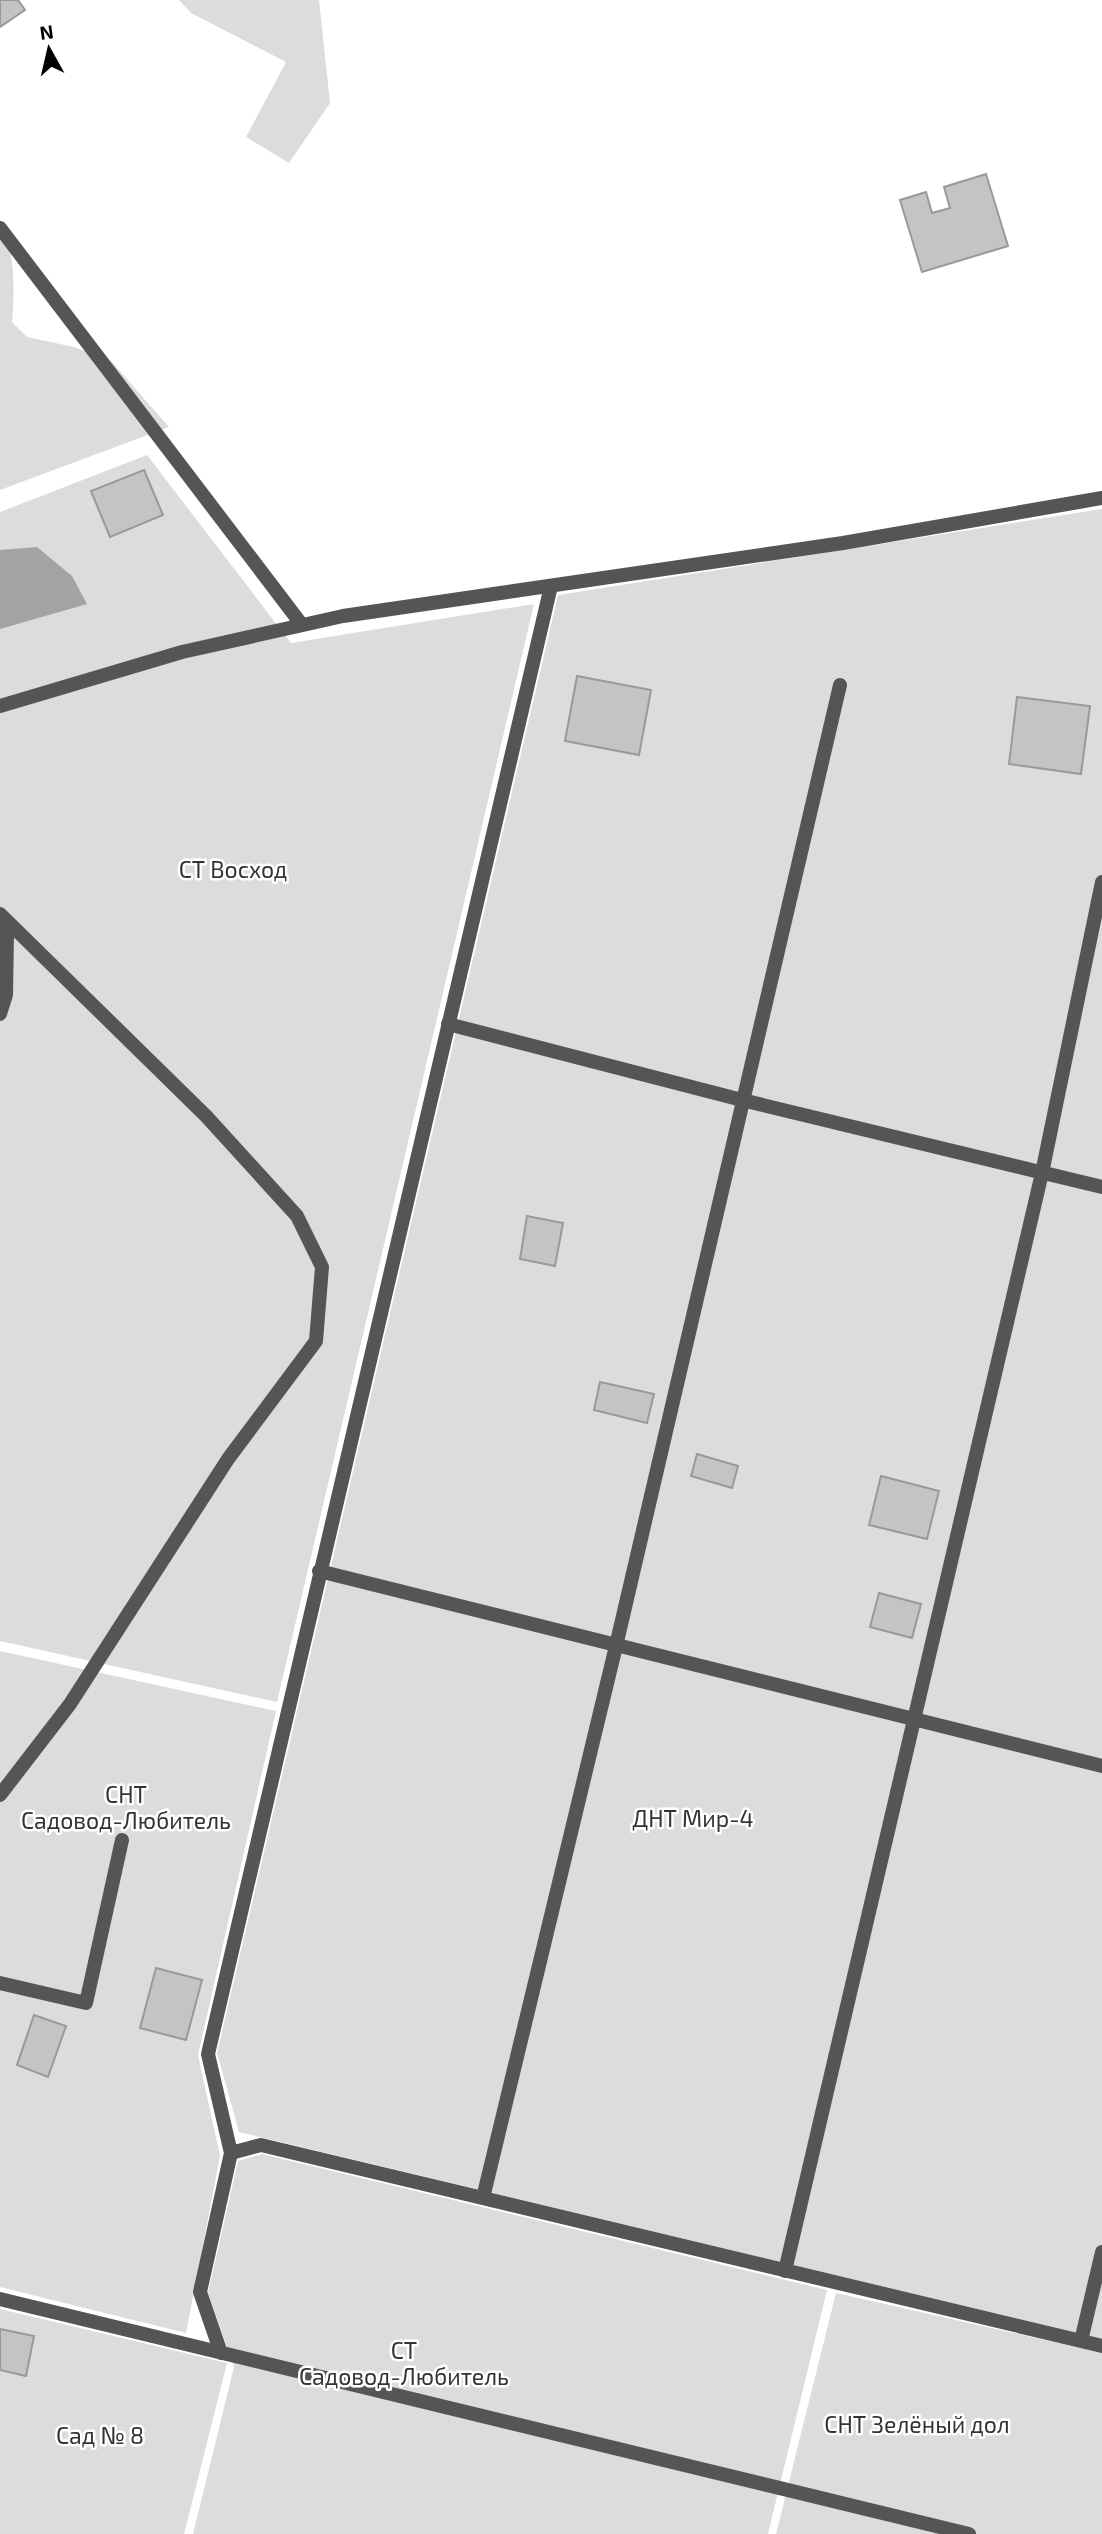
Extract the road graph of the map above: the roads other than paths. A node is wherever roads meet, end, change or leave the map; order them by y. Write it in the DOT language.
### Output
graph roads {
  1 [pos="0,228"];
  2 [pos="1102,498"];
  3 [pos="551,586"];
  4 [pos="302,625"];
  5 [pos="840,685"];
  6 [pos="0,706"];
  7 [pos="1102,883"];
  8 [pos="0,914"];
  9 [pos="0,923"];
  10 [pos="0,1014"];
  11 [pos="448,1024"];
  12 [pos="742,1100"];
  13 [pos="1042,1173"];
  14 [pos="1102,1187"];
  15 [pos="319,1572"];
  16 [pos="616,1646"];
  17 [pos="914,1721"];
  18 [pos="1102,1766"];
  19 [pos="0,1795"];
  20 [pos="122,1839"];
  21 [pos="0,1983"];
  22 [pos="231,2153"];
  23 [pos="483,2198"];
  24 [pos="1102,2252"];
  25 [pos="785,2271"];
  26 [pos="0,2299"];
  27 [pos="1081,2342"];
  28 [pos="1102,2346"];
  29 [pos="221,2353"];
  30 [pos="968,2534"];
  1 -- 4 [label="street"];
  2 -- 3 [label="street"];
  3 -- 4 [label="street"];
  3 -- 11 [label="street"];
  4 -- 6 [label="street"];
  5 -- 12 [label="street"];
  7 -- 13 [label="street"];
  8 -- 19 [label="street"];
  9 -- 10 [label="street"];
  11 -- 12 [label="street"];
  11 -- 15 [label="street"];
  12 -- 13 [label="street"];
  12 -- 16 [label="street"];
  13 -- 14 [label="street"];
  13 -- 17 [label="street"];
  15 -- 16 [label="street"];
  15 -- 22 [label="street"];
  16 -- 17 [label="street"];
  16 -- 23 [label="street"];
  17 -- 18 [label="street"];
  17 -- 25 [label="street"];
  20 -- 21 [label="street"];
  22 -- 23 [label="street"];
  22 -- 29 [label="street"];
  23 -- 25 [label="street"];
  24 -- 27 [label="street"];
  25 -- 27 [label="street"];
  26 -- 29 [label="street"];
  27 -- 28 [label="street"];
  29 -- 30 [label="street"];
}
